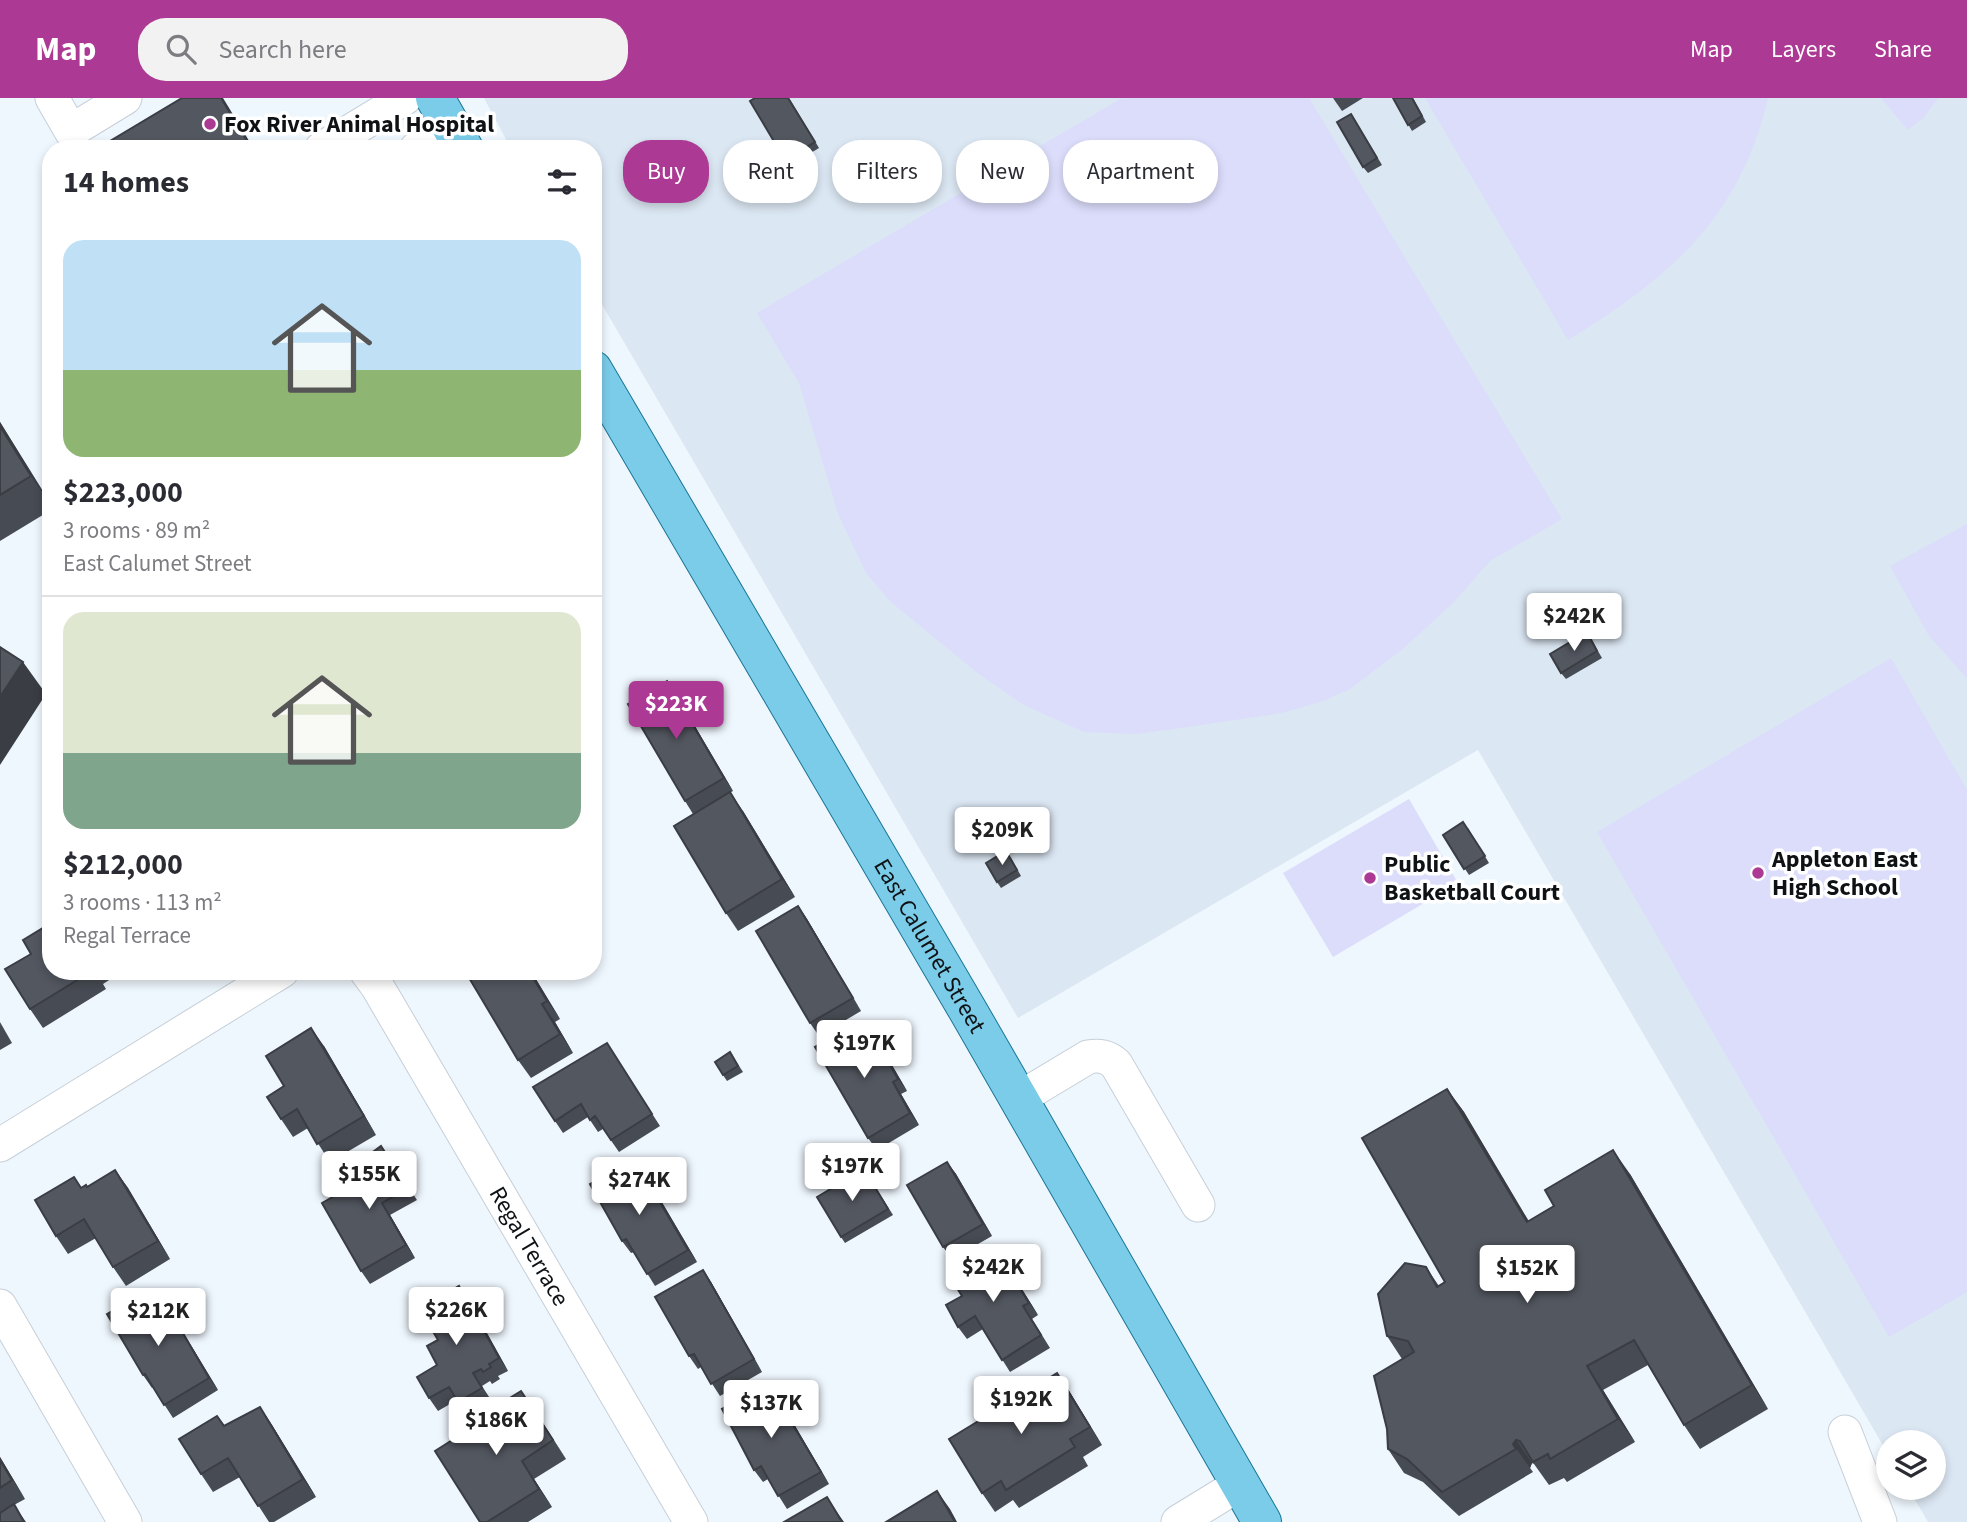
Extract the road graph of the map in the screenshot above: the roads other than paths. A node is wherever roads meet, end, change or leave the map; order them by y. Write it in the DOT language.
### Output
graph roads {
  1 [pos="52,98"];
  2 [pos="125,98"];
  3 [pos="405,98"];
  4 [pos="450,125"];
  5 [pos="336,140"];
  6 [pos="429,140"];
  7 [pos="602,385"];
  8 [pos="267,980"];
  9 [pos="373,980"];
  10 [pos="1018,1099"];
  11 [pos="0,1144"];
  12 [pos="1198,1205"];
  13 [pos="0,1306"];
  14 [pos="1845,1432"];
  15 [pos="1240,1484"];
  16 [pos="125,1522"];
  17 [pos="691,1522"];
  18 [pos="1178,1522"];
  19 [pos="1262,1522"];
  20 [pos="1881,1522"];
  1 -- 2 [label="street"];
  3 -- 5 [label="street"];
  4 -- 6 [label="street"];
  7 -- 10 [label="main road, East Calumet Street"];
  8 -- 11 [label="street"];
  9 -- 17 [label="street, Regal Terrace"];
  10 -- 12 [label="street"];
  10 -- 15 [label="main road, East Calumet Street"];
  13 -- 16 [label="street"];
  14 -- 20 [label="street"];
  15 -- 18 [label="street"];
  15 -- 19 [label="main road, East Calumet Street"];
}
